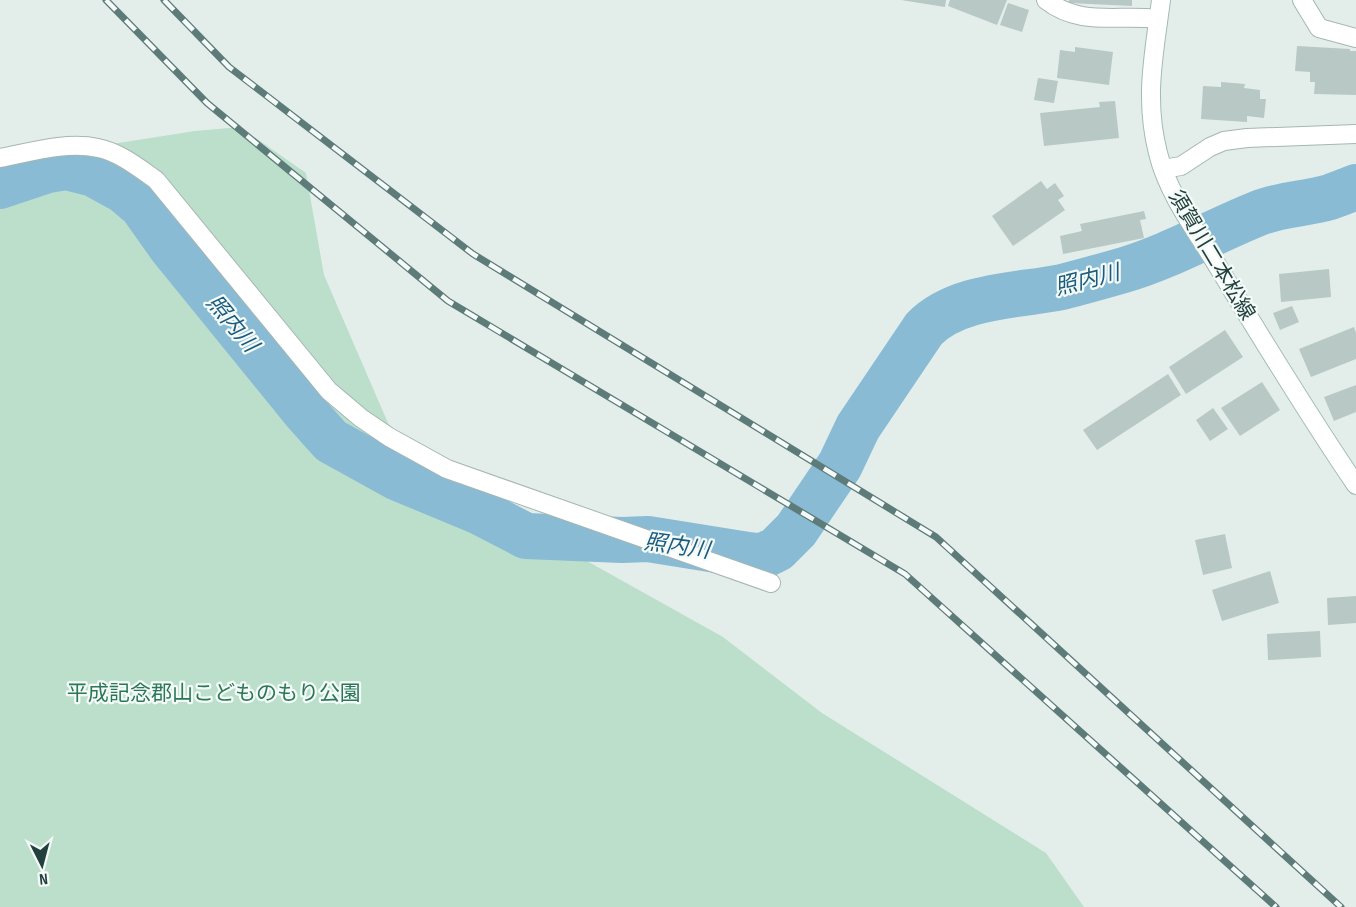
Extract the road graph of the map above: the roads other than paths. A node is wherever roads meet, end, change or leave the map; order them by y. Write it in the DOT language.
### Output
graph roads {
  1 [pos="1046,0"];
  2 [pos="1161,0"];
  3 [pos="1302,0"];
  4 [pos="1158,19"];
  5 [pos="1356,38"];
  6 [pos="1356,134"];
  7 [pos="0,158"];
  8 [pos="1163,170"];
  9 [pos="1356,485"];
  10 [pos="771,583"];
  1 -- 4 [label="street"];
  2 -- 4 [label="street, 須賀川二本松線"];
  3 -- 5 [label="street"];
  4 -- 8 [label="street, 須賀川二本松線"];
  6 -- 8 [label="street"];
  7 -- 10 [label="street"];
  8 -- 9 [label="street, 須賀川二本松線"];
}
